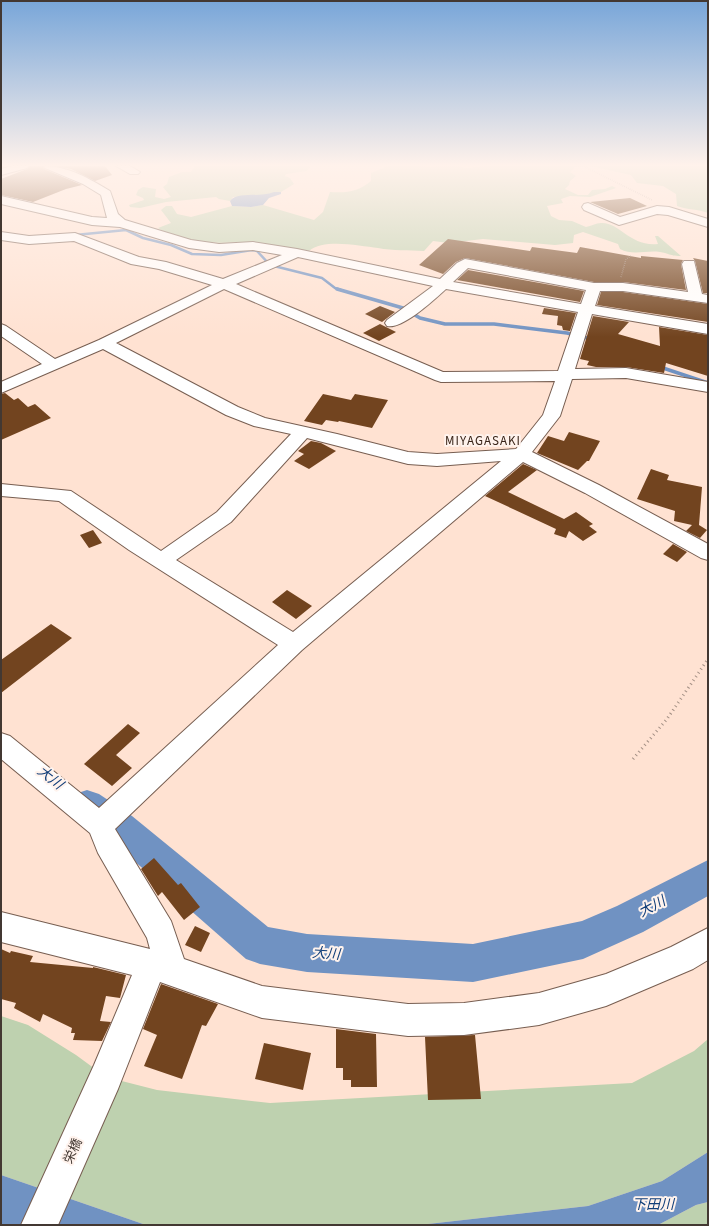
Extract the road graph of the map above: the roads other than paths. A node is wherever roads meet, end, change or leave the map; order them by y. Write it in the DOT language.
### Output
graph roads {
  1 [pos="121,223"];
  2 [pos="1,236"];
  3 [pos="297,253"];
  4 [pos="689,264"];
  5 [pos="224,284"];
  6 [pos="443,284"];
  7 [pos="594,287"];
  8 [pos="702,298"];
  9 [pos="585,309"];
  10 [pos="392,323"];
  11 [pos="1,329"];
  12 [pos="708,329"];
  13 [pos="20,342"];
  14 [pos="104,343"];
  15 [pos="1,350"];
  16 [pos="54,364"];
  17 [pos="565,375"];
  18 [pos="708,387"];
  19 [pos="1,388"];
  20 [pos="303,432"];
  21 [pos="522,454"];
  22 [pos="1,490"];
  23 [pos="708,553"];
  24 [pos="161,561"];
  25 [pos="294,644"];
  26 [pos="1,744"];
  27 [pos="100,825"];
  28 [pos="1,927"];
  29 [pos="708,943"];
  30 [pos="162,968"];
  31 [pos="40,1225"];
  1 -- 3 [label="street"];
  2 -- 5 [label="street"];
  3 -- 5 [label="street"];
  3 -- 6 [label="street"];
  4 -- 8 [label="street"];
  5 -- 14 [label="street"];
  5 -- 17 [label="street"];
  6 -- 7 [label="street"];
  6 -- 9 [label="street"];
  6 -- 10 [label="street"];
  7 -- 8 [label="street"];
  7 -- 9 [label="street"];
  9 -- 12 [label="street"];
  9 -- 17 [label="street"];
  11 -- 13 [label="street"];
  13 -- 15 [label="street"];
  13 -- 16 [label="street"];
  14 -- 16 [label="street"];
  14 -- 20 [label="street"];
  16 -- 19 [label="street"];
  17 -- 18 [label="street"];
  17 -- 21 [label="street"];
  20 -- 21 [label="street"];
  20 -- 24 [label="street"];
  21 -- 23 [label="street"];
  21 -- 25 [label="street"];
  22 -- 24 [label="street"];
  24 -- 25 [label="street"];
  25 -- 27 [label="street"];
  26 -- 27 [label="street"];
  27 -- 30 [label="street"];
  28 -- 30 [label="street"];
  29 -- 30 [label="street"];
  30 -- 31 [label="street, 栄橋"];
}
